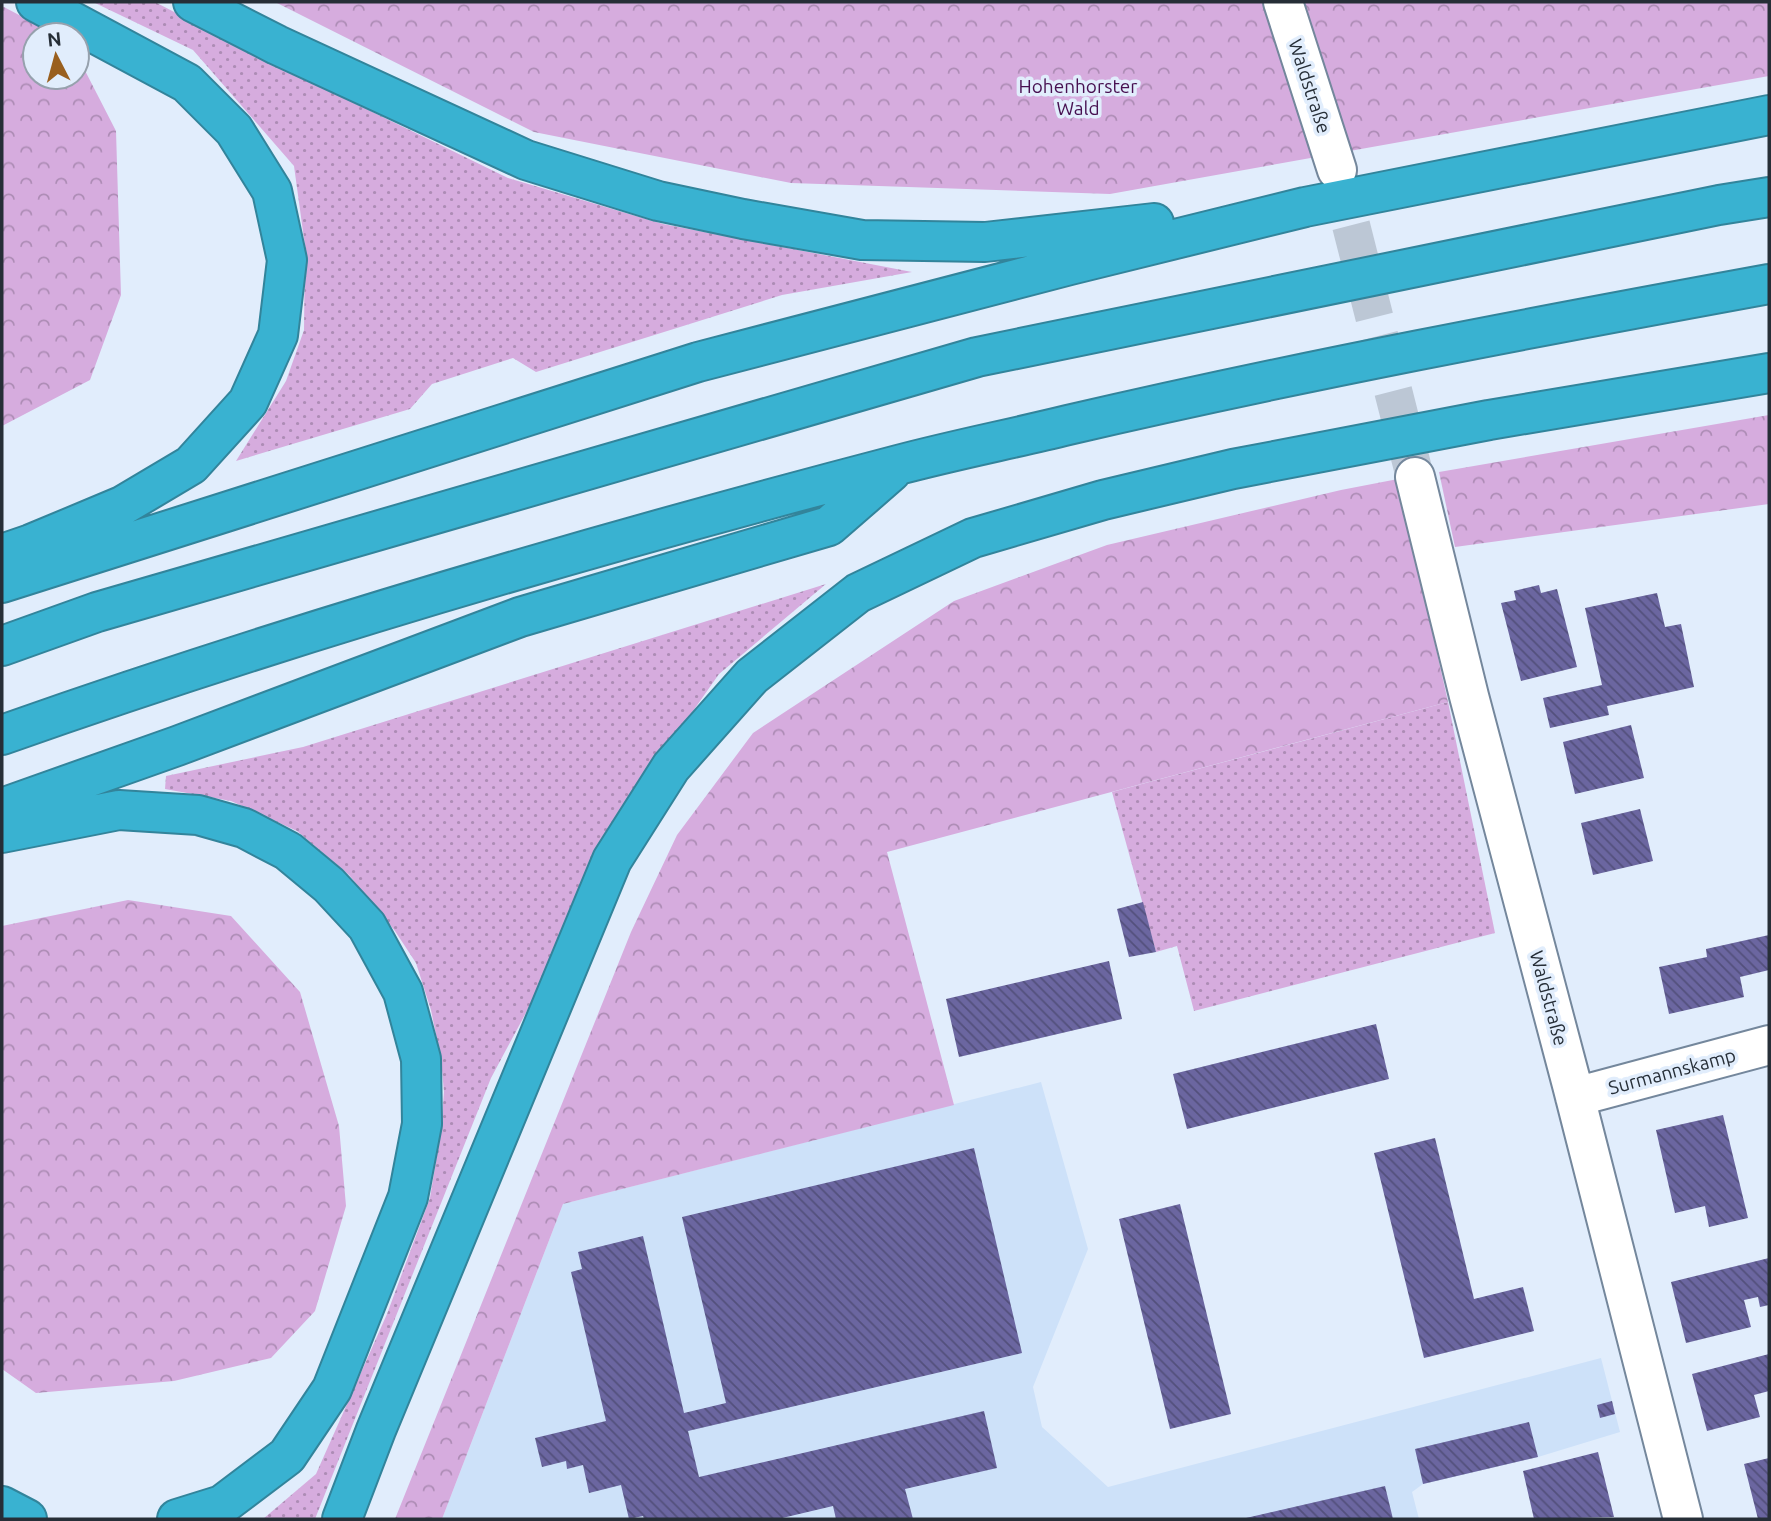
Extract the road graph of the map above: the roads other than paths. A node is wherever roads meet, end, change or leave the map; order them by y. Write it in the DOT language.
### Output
graph roads {
  1 [pos="36,2"];
  2 [pos="193,2"];
  3 [pos="1283,2"];
  4 [pos="1769,115"];
  5 [pos="1337,170"];
  6 [pos="1769,197"];
  7 [pos="1306,206"];
  8 [pos="1769,284"];
  9 [pos="1769,373"];
  10 [pos="901,464"];
  11 [pos="1415,477"];
  12 [pos="2,554"];
  13 [pos="2,583"];
  14 [pos="2,646"];
  15 [pos="2,735"];
  16 [pos="2,808"];
  17 [pos="2,833"];
  18 [pos="1769,1045"];
  19 [pos="1575,1097"];
  20 [pos="2,1506"];
  21 [pos="27,1519"];
  22 [pos="177,1519"];
  23 [pos="342,1519"];
  24 [pos="1683,1519"];
  1 -- 12 [label="highway"];
  2 -- 7 [label="highway"];
  3 -- 5 [label="street, Waldstraße"];
  4 -- 7 [label="highway"];
  6 -- 14 [label="highway"];
  7 -- 13 [label="highway"];
  8 -- 10 [label="highway"];
  9 -- 23 [label="highway"];
  10 -- 15 [label="highway"];
  10 -- 16 [label="highway"];
  11 -- 19 [label="street, Waldstraße"];
  17 -- 22 [label="highway"];
  18 -- 19 [label="street, Surmannskamp"];
  19 -- 24 [label="street, Waldstraße"];
  20 -- 21 [label="highway"];
}
